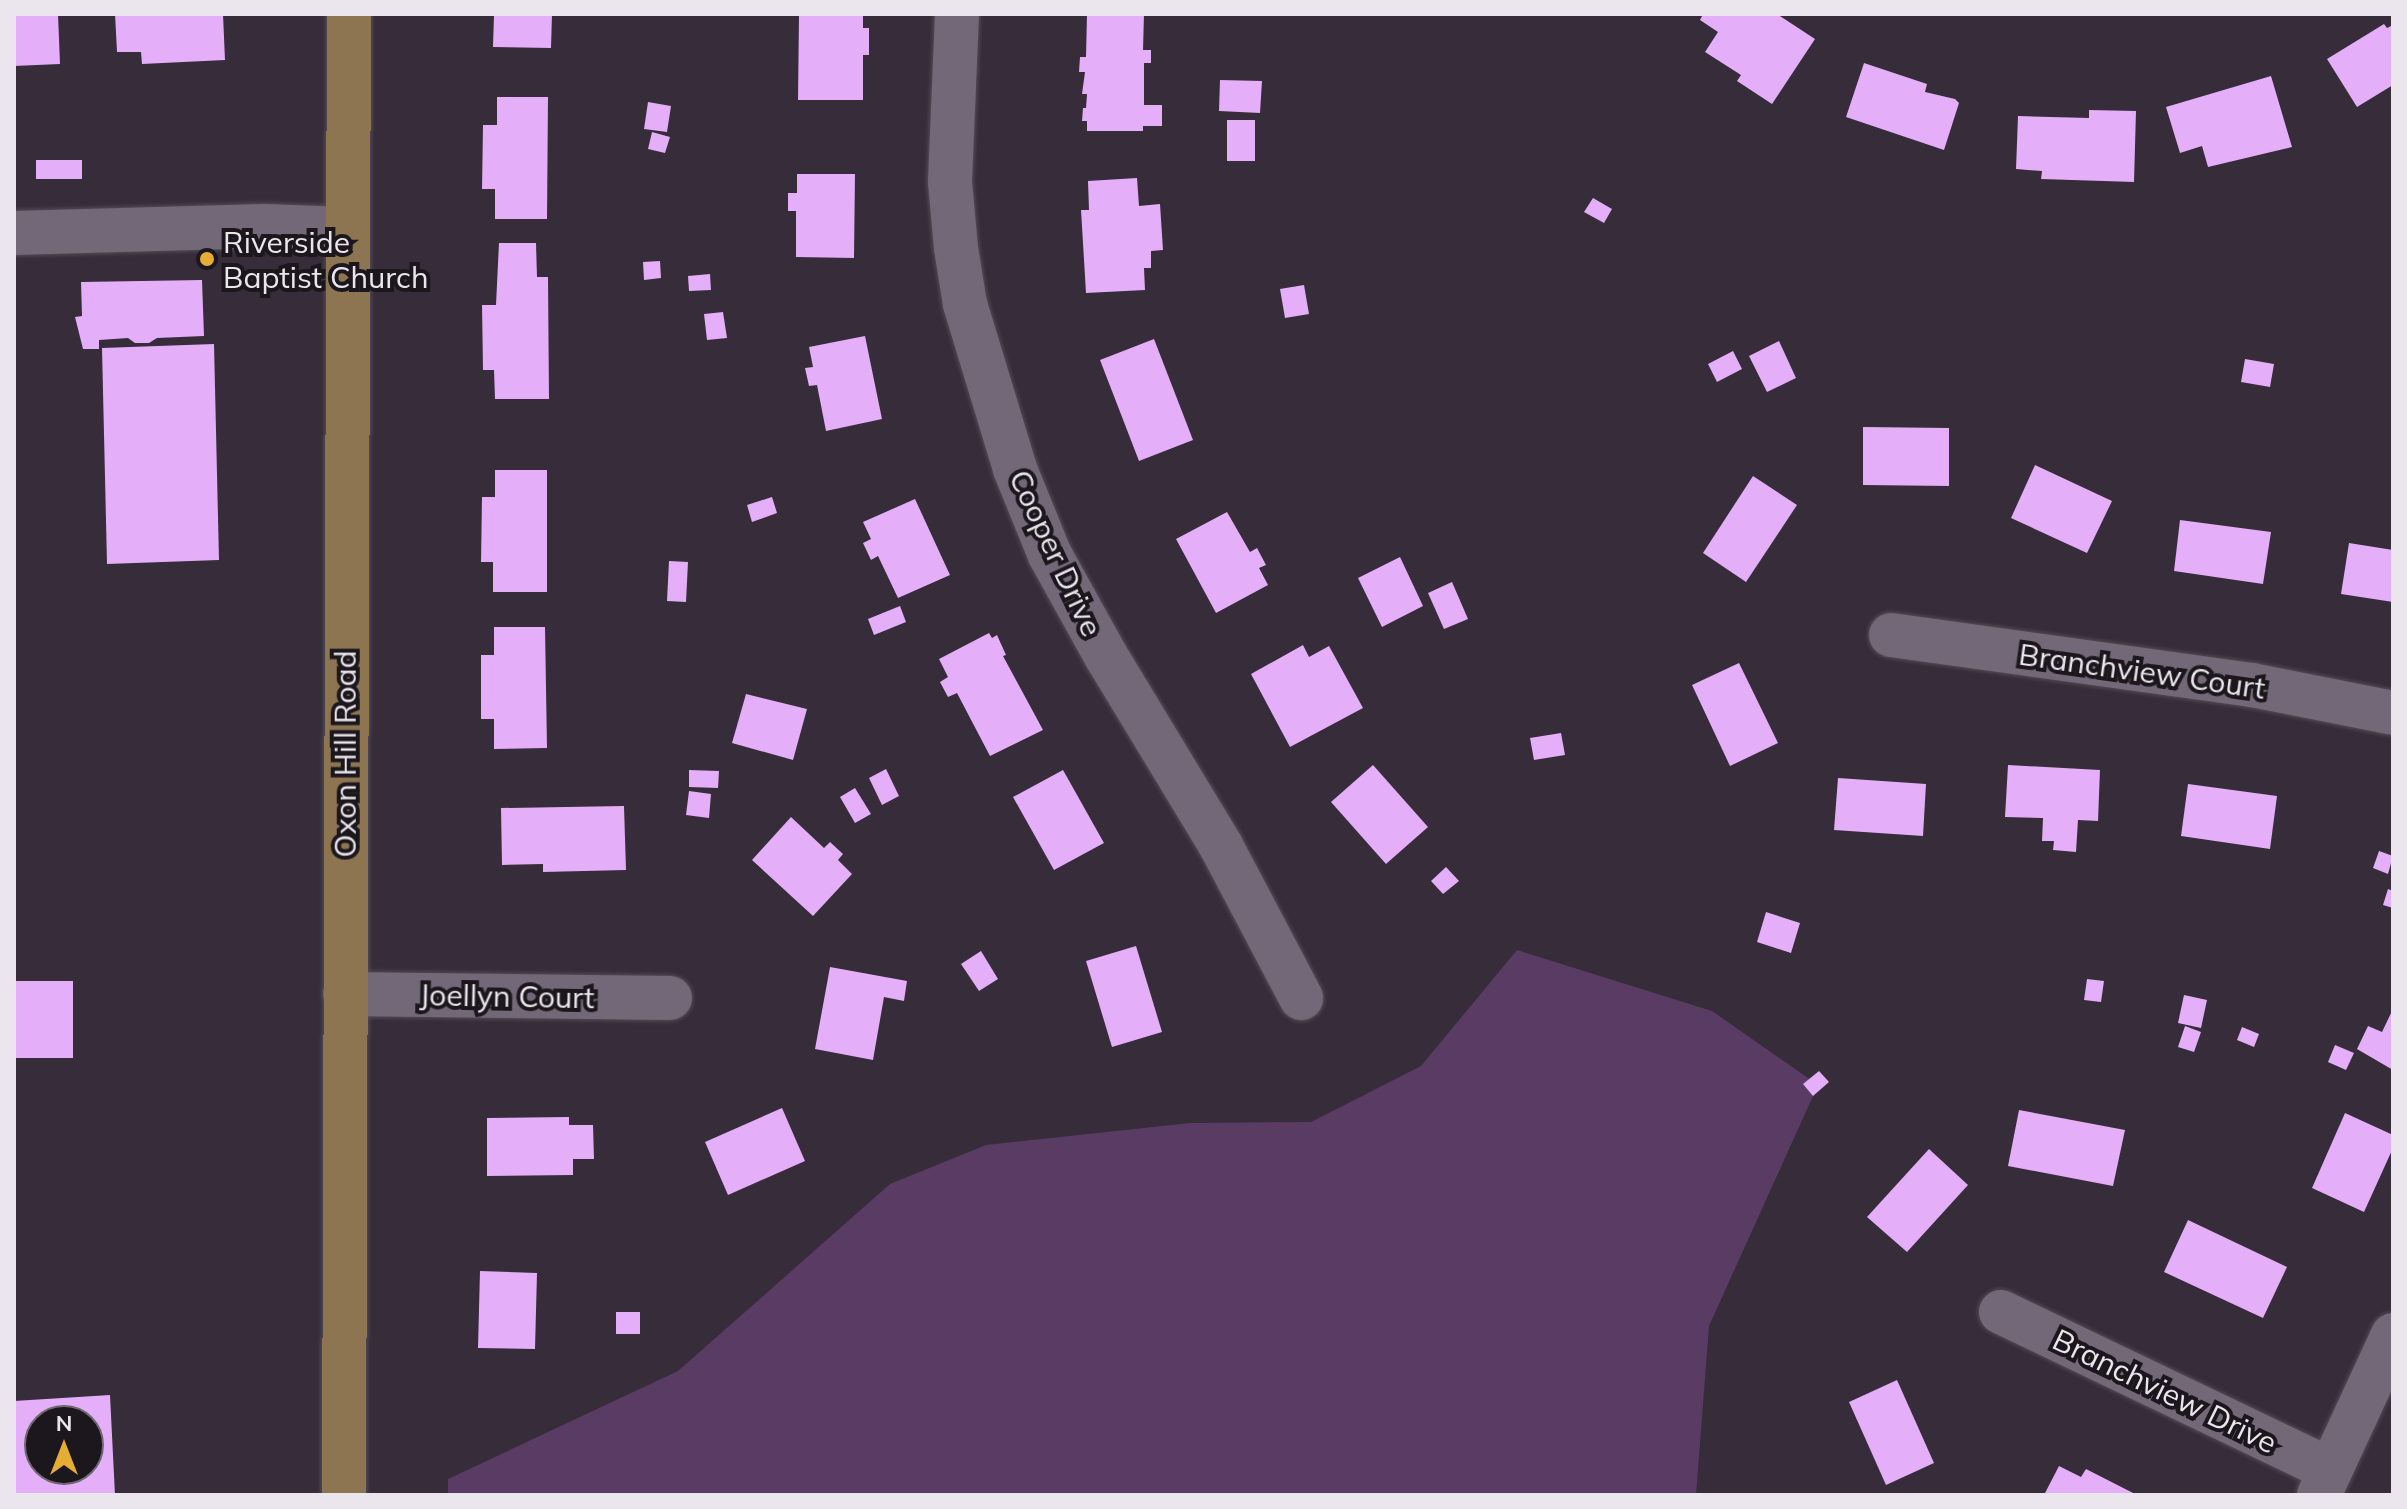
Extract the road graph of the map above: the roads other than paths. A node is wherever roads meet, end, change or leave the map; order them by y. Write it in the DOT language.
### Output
graph roads {
  1 [pos="349,14"];
  2 [pos="957,14"];
  3 [pos="346,229"];
  4 [pos="14,233"];
  5 [pos="1891,635"];
  6 [pos="2393,713"];
  7 [pos="345,994"];
  8 [pos="670,998"];
  9 [pos="1301,998"];
  10 [pos="2001,1312"];
  11 [pos="2393,1335"];
  12 [pos="2324,1482"];
  13 [pos="344,1495"];
  1 -- 3 [label="main road, Oxon Hill Road"];
  2 -- 9 [label="street, Cooper Drive"];
  3 -- 4 [label="street"];
  3 -- 7 [label="main road, Oxon Hill Road"];
  5 -- 6 [label="street, Branchview Court"];
  7 -- 8 [label="street, Joellyn Court"];
  7 -- 13 [label="main road, Oxon Hill Road"];
  10 -- 12 [label="street, Branchview Drive"];
  11 -- 12 [label="street, Branchview Drive"];
}
